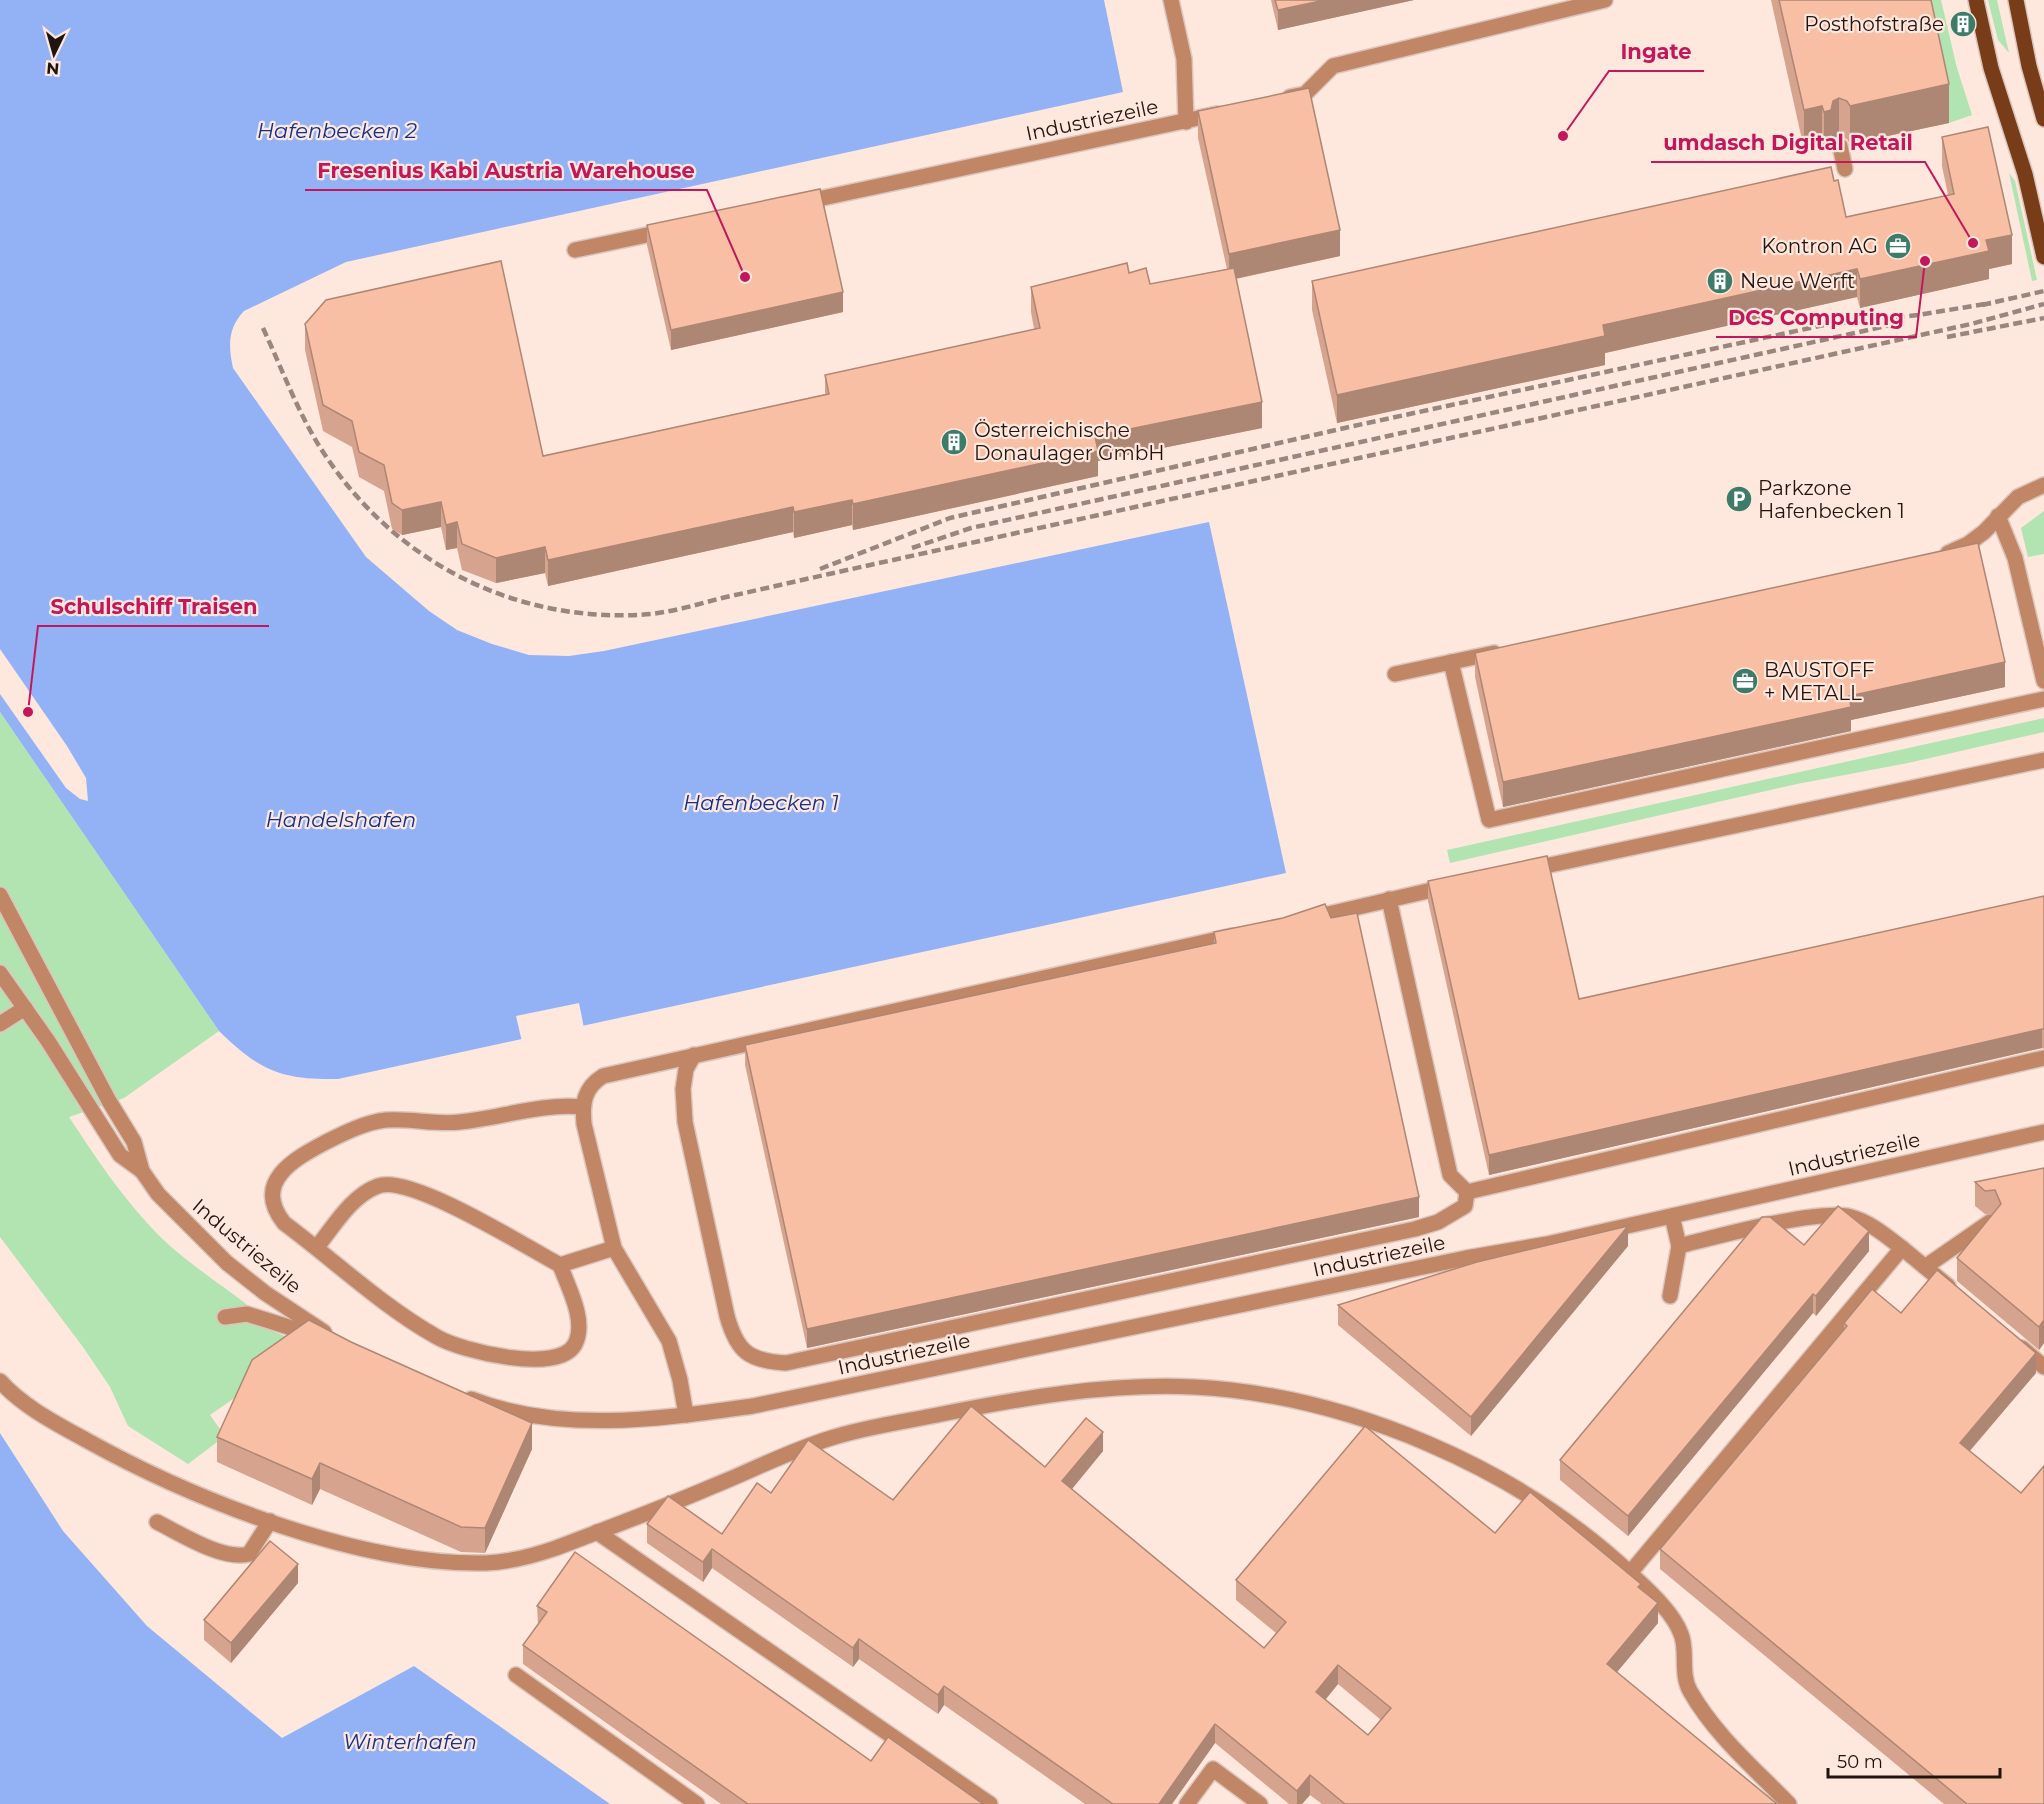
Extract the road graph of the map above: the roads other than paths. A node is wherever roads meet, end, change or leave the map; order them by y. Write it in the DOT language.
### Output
graph roads {
  1 [pos="1171,0"];
  2 [pos="1605,0"];
  3 [pos="1976,0"];
  4 [pos="2016,0"];
  5 [pos="1272,101"];
  6 [pos="1229,112"];
  7 [pos="2044,119"];
  8 [pos="1186,122"];
  9 [pos="1840,146"];
  10 [pos="1845,169"];
  11 [pos="789,205"];
  12 [pos="676,229"];
  13 [pos="575,250"];
  14 [pos="2044,257"];
  15 [pos="2044,485"];
  16 [pos="1998,516"];
  17 [pos="1936,556"];
  18 [pos="1510,649"];
  19 [pos="1451,662"];
  20 [pos="1395,674"];
  21 [pos="2044,681"];
  22 [pos="2044,699"];
  23 [pos="2044,760"];
  24 [pos="1517,872"];
  25 [pos="1459,885"];
  26 [pos="0,895"];
  27 [pos="1389,899"];
  28 [pos="1298,921"];
  29 [pos="1252,931"];
  30 [pos="0,973"];
  31 [pos="25,1008"];
  32 [pos="0,1024"];
  33 [pos="694,1055"];
  34 [pos="2044,1058"];
  35 [pos="582,1107"];
  36 [pos="2044,1132"];
  37 [pos="142,1171"];
  38 [pos="1467,1192"];
  39 [pos="1672,1216"];
  40 [pos="1989,1221"];
  41 [pos="1679,1245"];
  42 [pos="317,1248"];
  43 [pos="614,1248"];
  44 [pos="1902,1248"];
  45 [pos="560,1265"];
  46 [pos="1925,1267"];
  47 [pos="1670,1296"];
  48 [pos="1962,1298"];
  49 [pos="225,1317"];
  50 [pos="2007,1336"];
  51 [pos="2044,1367"];
  52 [pos="0,1381"];
  53 [pos="458,1394"];
  54 [pos="686,1415"];
  55 [pos="270,1521"];
  56 [pos="157,1522"];
  57 [pos="597,1532"];
  58 [pos="1630,1574"];
  59 [pos="516,1675"];
  60 [pos="697,1804"];
  61 [pos="990,1804"];
  62 [pos="1187,1804"];
  63 [pos="1260,1804"];
  64 [pos="1789,1804"];
  1 -- 8 [label="street"];
  2 -- 5 [label="street"];
  3 -- 14 [label="main road"];
  4 -- 7 [label="main road"];
  6 -- 8 [label="street, Industriezeile"];
  8 -- 11 [label="street, Industriezeile"];
  9 -- 10 [label="street"];
  12 -- 13 [label="street"];
  15 -- 16 [label="street"];
  16 -- 17 [label="street"];
  16 -- 21 [label="street"];
  18 -- 19 [label="street"];
  19 -- 20 [label="street"];
  19 -- 22 [label="street"];
  23 -- 24 [label="street"];
  25 -- 27 [label="street"];
  26 -- 37 [label="street, Industriezeile"];
  27 -- 28 [label="street"];
  27 -- 38 [label="street"];
  29 -- 33 [label="street"];
  30 -- 31 [label="street"];
  31 -- 32 [label="street"];
  31 -- 37 [label="street"];
  33 -- 35 [label="street"];
  33 -- 38 [label="street"];
  34 -- 38 [label="street"];
  35 -- 42 [label="street"];
  35 -- 43 [label="street"];
  36 -- 39 [label="street, Industriezeile"];
  37 -- 49 [label="street, Industriezeile"];
  39 -- 41 [label="street"];
  39 -- 54 [label="street, Industriezeile"];
  40 -- 46 [label="street"];
  41 -- 44 [label="street"];
  41 -- 47 [label="street"];
  42 -- 45 [label="street"];
  42 -- 45 [label="street"];
  43 -- 45 [label="street"];
  43 -- 54 [label="street"];
  44 -- 46 [label="street"];
  44 -- 58 [label="street"];
  46 -- 48 [label="street"];
  50 -- 51 [label="street"];
  52 -- 55 [label="street"];
  53 -- 54 [label="street, Industriezeile"];
  55 -- 56 [label="street"];
  55 -- 57 [label="street"];
  57 -- 58 [label="street"];
  57 -- 61 [label="street"];
  58 -- 64 [label="street"];
  59 -- 60 [label="street"];
  62 -- 63 [label="street"];
}
